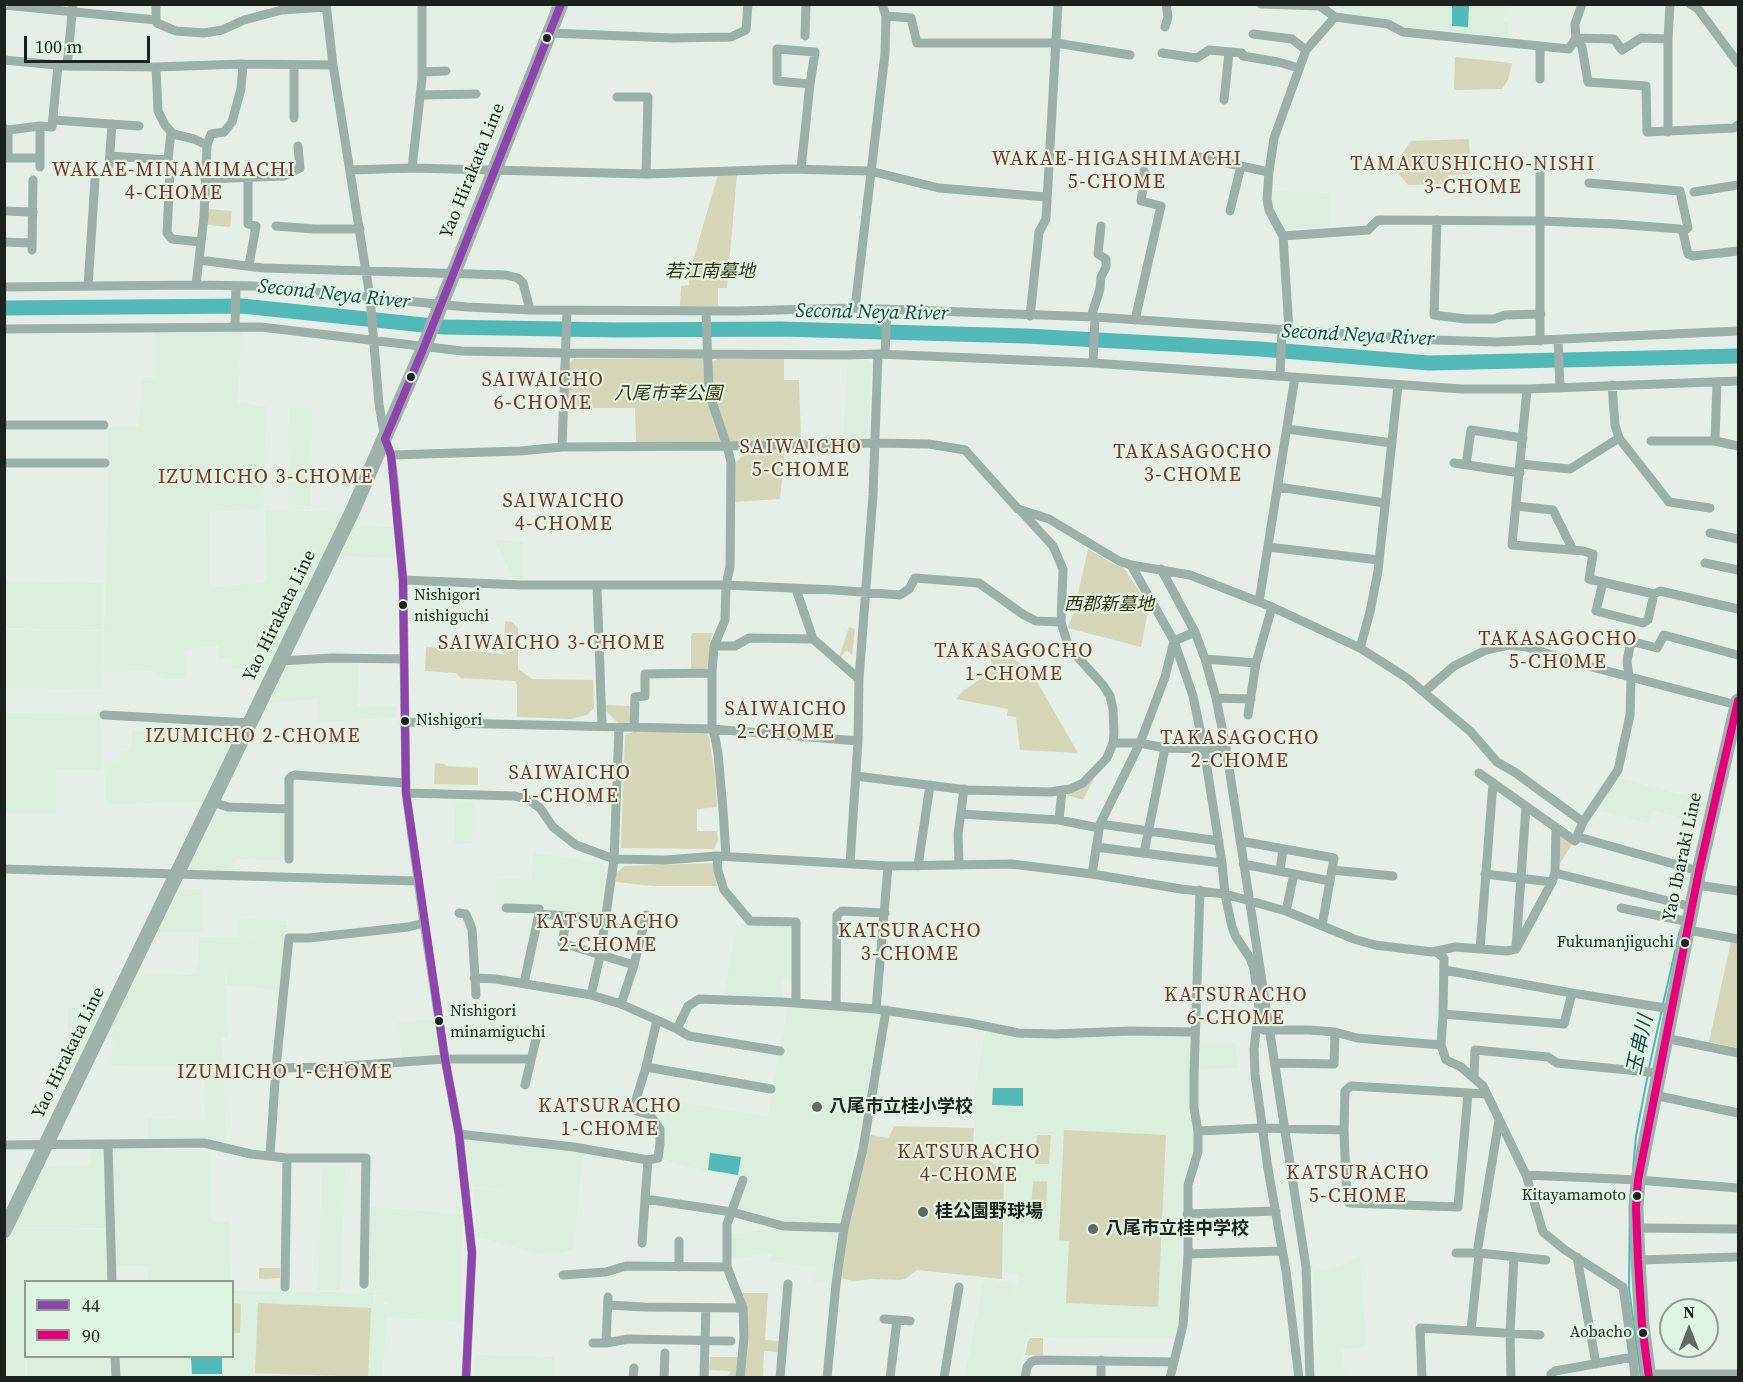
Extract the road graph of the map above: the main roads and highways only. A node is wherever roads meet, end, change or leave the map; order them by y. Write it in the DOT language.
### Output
graph roads {
  1 [pos="561,4"];
  2 [pos="1738,703"];
  3 [pos="4,1231"];
  4 [pos="1644,1376"];
  1 -- 3 [label="main road, Yao Hirakata Line"];
  2 -- 4 [label="main road, Yao Ibaraki Line"];
}
